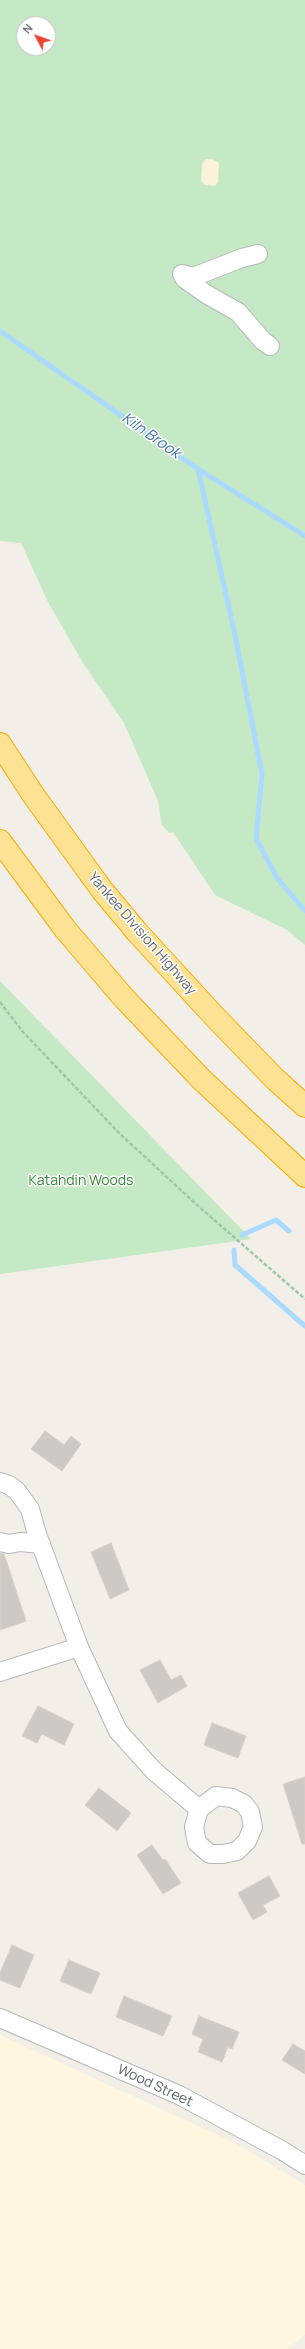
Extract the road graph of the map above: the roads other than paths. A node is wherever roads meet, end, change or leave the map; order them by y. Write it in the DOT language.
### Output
graph roads {
  1 [pos="258,254"];
  2 [pos="270,346"];
  3 [pos="0,744"];
  4 [pos="0,841"];
  5 [pos="305,1106"];
  6 [pos="305,1176"];
  7 [pos="0,1482"];
  8 [pos="0,1542"];
  9 [pos="41,1544"];
  10 [pos="79,1647"];
  11 [pos="0,1672"];
  12 [pos="199,1809"];
  13 [pos="0,2018"];
  14 [pos="305,2165"];
  1 -- 2 [label="street"];
  3 -- 5 [label="highway, Yankee Division Highway"];
  4 -- 6 [label="highway"];
  7 -- 9 [label="street"];
  8 -- 9 [label="street"];
  9 -- 10 [label="street"];
  10 -- 11 [label="street"];
  10 -- 12 [label="street"];
  13 -- 14 [label="street, Wood Street"];
}
